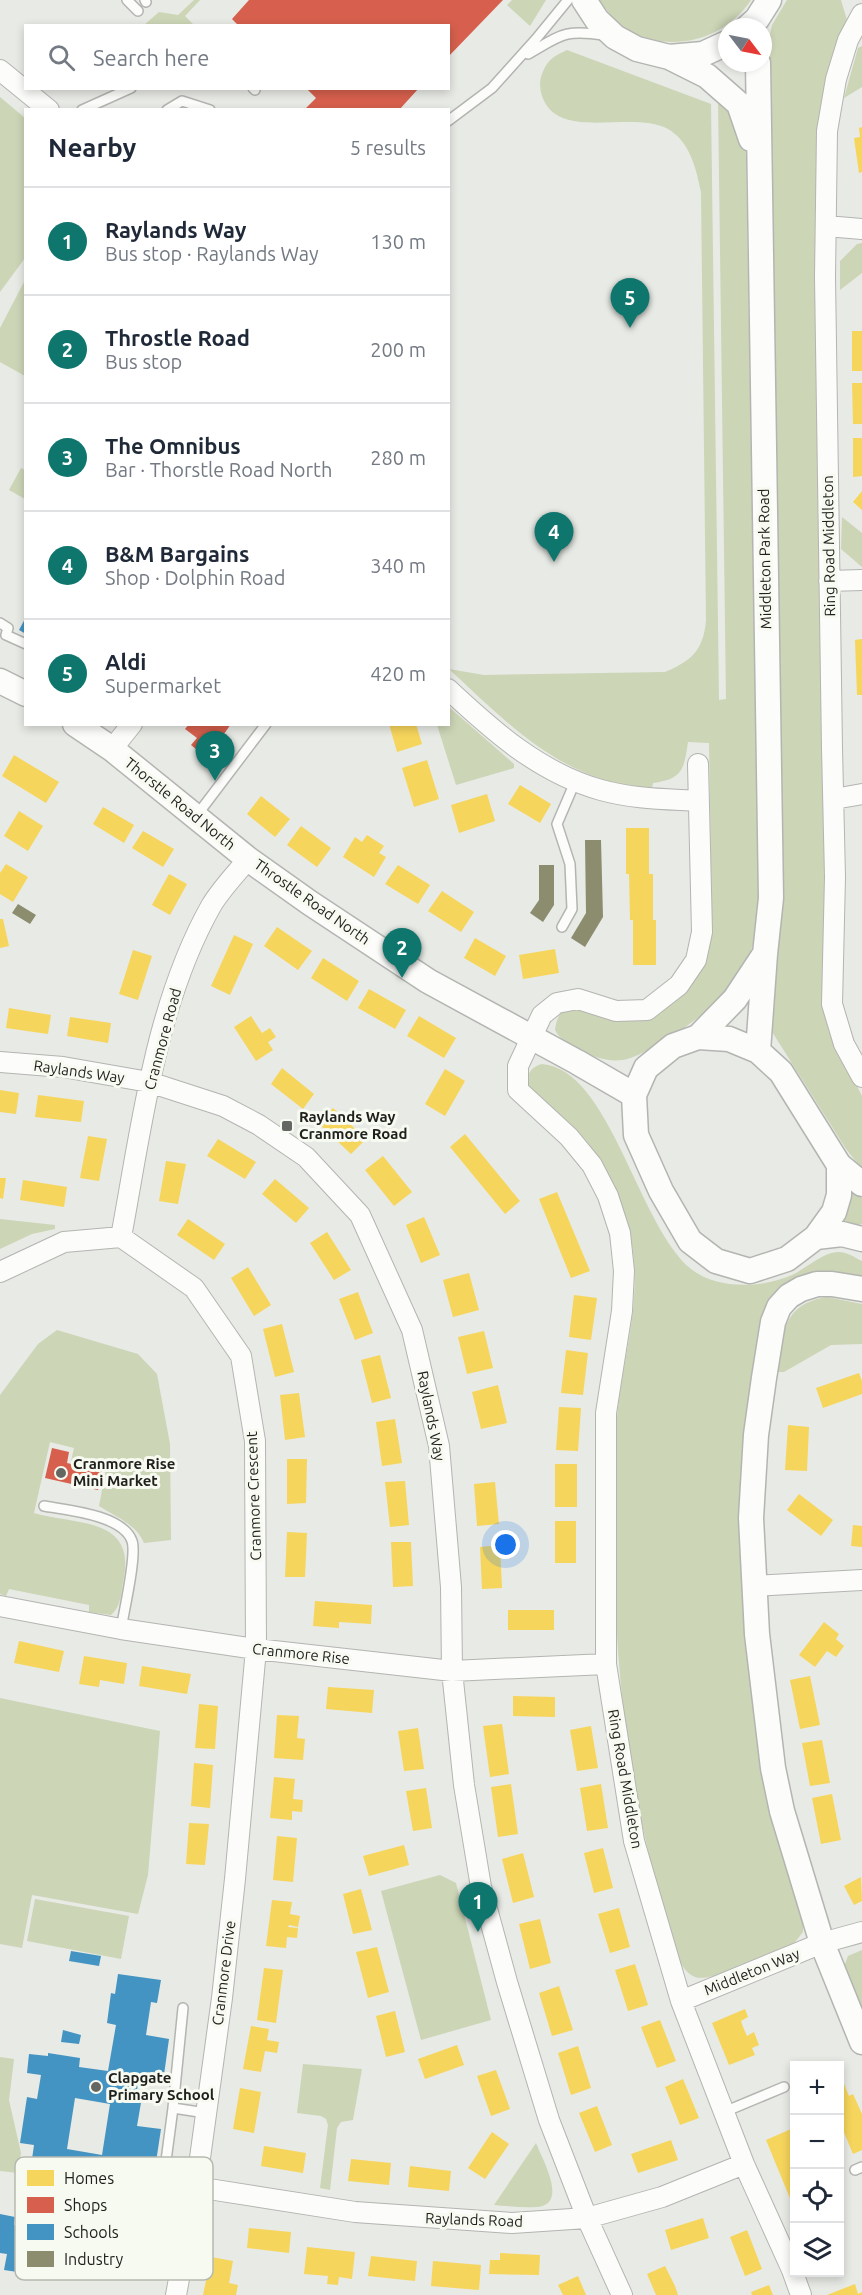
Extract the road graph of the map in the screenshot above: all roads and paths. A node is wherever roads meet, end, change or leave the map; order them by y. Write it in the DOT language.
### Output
graph roads {
  1 [pos="126,0"];
  2 [pos="568,0"];
  3 [pos="584,0"];
  4 [pos="138,11"];
  5 [pos="862,14"];
  6 [pos="615,37"];
  7 [pos="718,47"];
  8 [pos="669,57"];
  9 [pos="520,58"];
  10 [pos="0,70"];
  11 [pos="758,72"];
  12 [pos="24,90"];
  13 [pos="24,90"];
  14 [pos="127,90"];
  15 [pos="47,108"];
  16 [pos="86,108"];
  17 [pos="170,108"];
  18 [pos="204,108"];
  19 [pos="450,120"];
  20 [pos="758,163"];
  21 [pos="826,226"];
  22 [pos="862,229"];
  23 [pos="862,580"];
  24 [pos="829,581"];
  25 [pos="0,623"];
  26 [pos="24,643"];
  27 [pos="0,681"];
  28 [pos="450,691"];
  29 [pos="24,692"];
  30 [pos="78,726"];
  31 [pos="130,726"];
  32 [pos="264,726"];
  33 [pos="112,749"];
  34 [pos="698,764"];
  35 [pos="574,782"];
  36 [pos="862,794"];
  37 [pos="834,799"];
  38 [pos="698,801"];
  39 [pos="196,817"];
  40 [pos="248,859"];
  41 [pos="562,927"];
  42 [pos="765,954"];
  43 [pos="531,1036"];
  44 [pos="698,1037"];
  45 [pos="758,1051"];
  46 [pos="0,1062"];
  47 [pos="862,1077"];
  48 [pos="150,1082"];
  49 [pos="634,1095"];
  50 [pos="839,1165"];
  51 [pos="862,1184"];
  52 [pos="121,1237"];
  53 [pos="816,1237"];
  54 [pos="862,1239"];
  55 [pos="0,1272"];
  56 [pos="862,1289"];
  57 [pos="44,1506"];
  58 [pos="862,1580"];
  59 [pos="753,1586"];
  60 [pos="0,1606"];
  61 [pos="121,1629"];
  62 [pos="256,1649"];
  63 [pos="606,1664"];
  64 [pos="452,1671"];
  65 [pos="862,1932"];
  66 [pos="822,1943"];
  67 [pos="681,2001"];
  68 [pos="183,2008"];
  69 [pos="862,2042"];
  70 [pos="784,2087"];
  71 [pos="173,2108"];
  72 [pos="724,2112"];
  73 [pos="206,2113"];
  74 [pos="166,2157"];
  75 [pos="200,2157"];
  76 [pos="744,2164"];
  77 [pos="213,2190"];
  78 [pos="586,2218"];
  79 [pos="790,2264"];
  80 [pos="795,2277"];
  81 [pos="179,2280"];
  82 [pos="176,2295"];
  83 [pos="622,2295"];
  84 [pos="801,2295"];
  1 -- 4 [label="lane"];
  2 -- 9 [label="lane"];
  3 -- 6 [label="street, Middleton Park Road"];
  5 -- 21 [label="street, Ring Road Middleton"];
  6 -- 8 [label="street, Middleton Park Road"];
  6 -- 9 [label="lane"];
  7 -- 8 [label="street, Middleton Park Road"];
  8 -- 20 [label="street, Middleton Park Road"];
  9 -- 19 [label="lane"];
  10 -- 12 [label="street"];
  11 -- 20 [label="street, Middleton Park Road"];
  13 -- 15 [label="street"];
  14 -- 16 [label="lane"];
  17 -- 18 [label="lane"];
  20 -- 42 [label="street, Middleton Park Road"];
  21 -- 22 [label="street"];
  21 -- 24 [label="street, Ring Road Middleton"];
  23 -- 24 [label="street"];
  24 -- 37 [label="street, Ring Road Middleton"];
  25 -- 26 [label="lane"];
  27 -- 29 [label="street"];
  28 -- 35 [label="street"];
  30 -- 33 [label="street, Thorstle Road North"];
  31 -- 33 [label="street"];
  32 -- 39 [label="lane"];
  33 -- 39 [label="street, Thorstle Road North"];
  34 -- 38 [label="street"];
  35 -- 38 [label="street"];
  35 -- 41 [label="lane"];
  36 -- 37 [label="street"];
  37 -- 47 [label="street, Ring Road Middleton"];
  38 -- 43 [label="street"];
  39 -- 40 [label="street, Thorstle Road North"];
  40 -- 43 [label="street, Throstle Road North"];
  40 -- 48 [label="street, Cranmore Road"];
  42 -- 44 [label="street, Middleton Park Road"];
  42 -- 45 [label="street, Middleton Park Road"];
  43 -- 49 [label="street, Throstle Road North"];
  43 -- 63 [label="street, Ring Road Middleton"];
  44 -- 45 [label="street, Middleton Park Road"];
  44 -- 49 [label="street, Middleton Park Road"];
  45 -- 50 [label="street, Middleton Park Road"];
  46 -- 48 [label="street, Raylands Way"];
  48 -- 52 [label="street, Cranmore Road"];
  48 -- 64 [label="street, Raylands Way"];
  49 -- 53 [label="street, Middleton Park Road"];
  50 -- 51 [label="street"];
  50 -- 53 [label="street, Middleton Park Road"];
  52 -- 55 [label="street"];
  52 -- 62 [label="street, Cranmore Crescent"];
  53 -- 54 [label="street"];
  56 -- 59 [label="street"];
  57 -- 61 [label="lane"];
  58 -- 59 [label="street"];
  59 -- 66 [label="street"];
  60 -- 61 [label="street, Cranmore Rise"];
  61 -- 62 [label="street, Cranmore Rise"];
  62 -- 64 [label="street, Cranmore Rise"];
  62 -- 73 [label="street, Cranmore Drive"];
  63 -- 64 [label="street, Cranmore Rise"];
  63 -- 67 [label="street, Ring Road Middleton"];
  64 -- 78 [label="street, Raylands Way"];
  65 -- 66 [label="street, Middleton Way"];
  66 -- 67 [label="street, Middleton Way"];
  66 -- 69 [label="street"];
  67 -- 72 [label="street, Ring Road Middleton"];
  68 -- 71 [label="lane"];
  70 -- 72 [label="lane"];
  71 -- 73 [label="lane"];
  71 -- 74 [label="lane"];
  72 -- 76 [label="street, Ring Road Middleton"];
  73 -- 75 [label="street, Cranmore Drive"];
  76 -- 78 [label="street, Raylands Road"];
  76 -- 79 [label="street, Ring Road Middleton"];
  77 -- 78 [label="street, Raylands Road"];
  78 -- 83 [label="street, Raylands Way"];
  80 -- 84 [label="street, Ring Road Middleton"];
  81 -- 82 [label="street, Cranmore Drive"];
}
